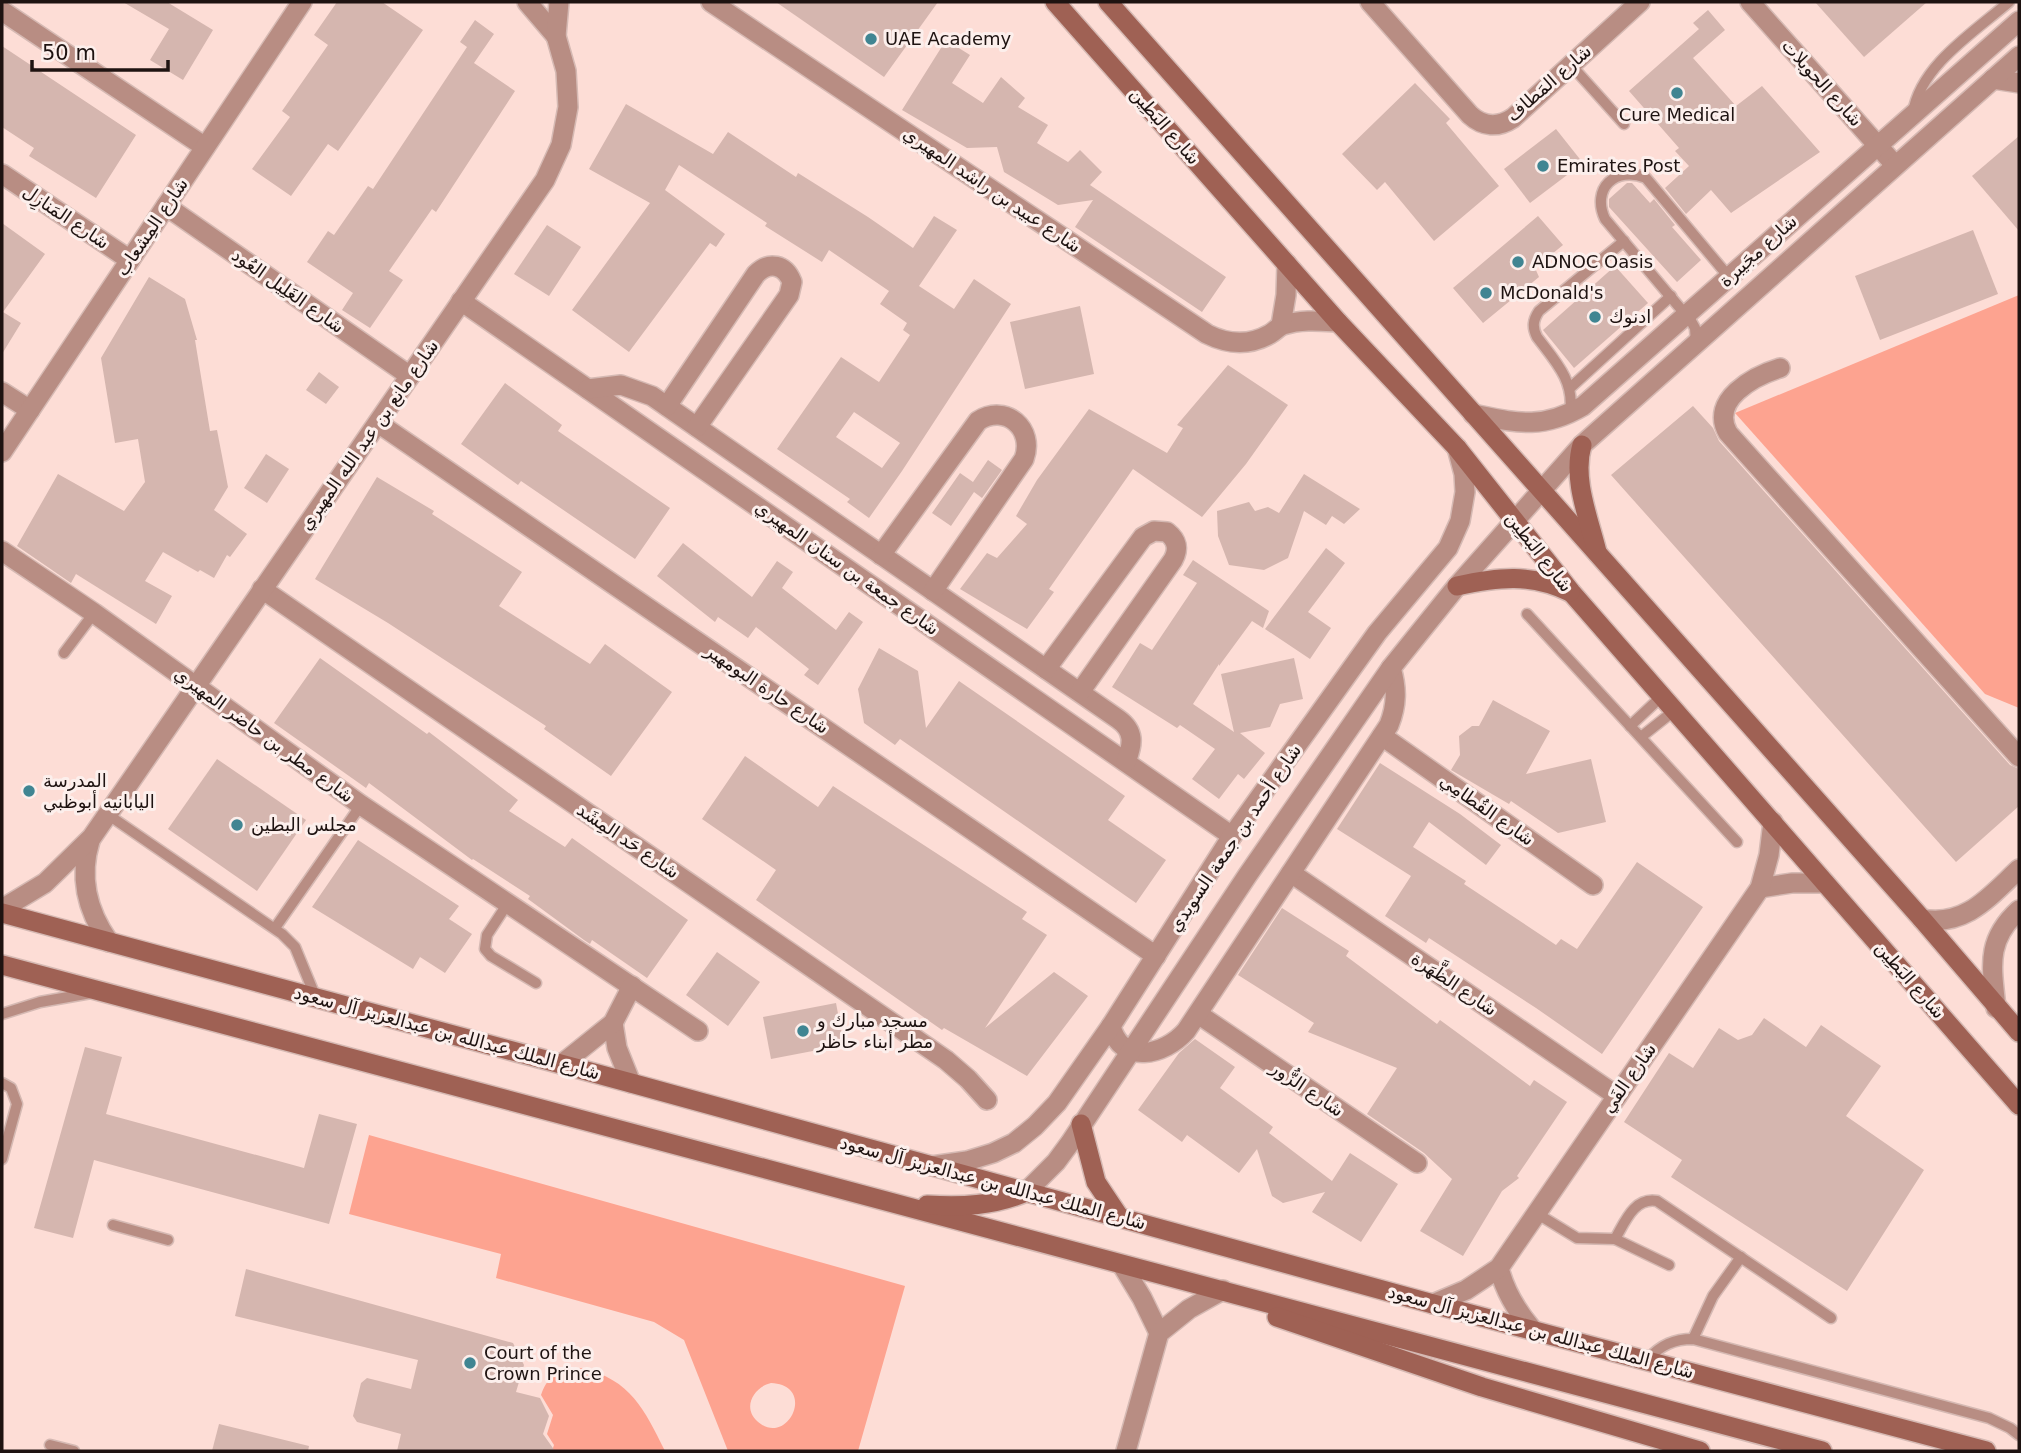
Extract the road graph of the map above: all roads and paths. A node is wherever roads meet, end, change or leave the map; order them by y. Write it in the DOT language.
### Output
graph roads {
  1 [pos="302,2"];
  2 [pos="527,2"];
  3 [pos="559,2"];
  4 [pos="710,2"];
  5 [pos="1055,2"];
  6 [pos="1370,2"];
  7 [pos="1640,2"];
  8 [pos="1750,2"];
  9 [pos="2009,2"];
  10 [pos="1116,5"];
  11 [pos="2,11"];
  12 [pos="2019,21"];
  13 [pos="556,36"];
  14 [pos="2019,56"];
  15 [pos="1570,65"];
  16 [pos="1993,79"];
  17 [pos="2019,83"];
  18 [pos="1913,115"];
  19 [pos="1625,124"];
  20 [pos="1878,146"];
  21 [pos="205,147"];
  22 [pos="1895,165"];
  23 [pos="2,174"];
  24 [pos="166,206"];
  25 [pos="1624,242"];
  26 [pos="130,260"];
  27 [pos="1287,264"];
  28 [pos="1729,277"];
  29 [pos="1671,296"];
  30 [pos="461,301"];
  31 [pos="1686,315"];
  32 [pos="1338,323"];
  33 [pos="1281,326"];
  34 [pos="1696,343"];
  35 [pos="1780,368"];
  36 [pos="410,376"];
  37 [pos="1570,388"];
  38 [pos="589,389"];
  39 [pos="2,392"];
  40 [pos="667,406"];
  41 [pos="30,411"];
  42 [pos="1570,413"];
  43 [pos="1472,414"];
  44 [pos="378,423"];
  45 [pos="697,427"];
  46 [pos="1582,445"];
  47 [pos="1457,448"];
  48 [pos="2,453"];
  49 [pos="1540,491"];
  50 [pos="1514,520"];
  51 [pos="2,551"];
  52 [pos="1597,553"];
  53 [pos="881,555"];
  54 [pos="1432,565"];
  55 [pos="1455,587"];
  56 [pos="262,589"];
  57 [pos="933,591"];
  58 [pos="1571,592"];
  59 [pos="94,613"];
  60 [pos="1527,614"];
  61 [pos="64,653"];
  62 [pos="1391,668"];
  63 [pos="1046,669"];
  64 [pos="195,685"];
  65 [pos="1080,692"];
  66 [pos="1668,703"];
  67 [pos="1630,726"];
  68 [pos="1382,736"];
  69 [pos="1641,737"];
  70 [pos="2019,757"];
  71 [pos="1126,762"];
  72 [pos="361,805"];
  73 [pos="107,814"];
  74 [pos="1773,822"];
  75 [pos="1232,836"];
  76 [pos="92,837"];
  77 [pos="1737,842"];
  78 [pos="2019,869"];
  79 [pos="1291,873"];
  80 [pos="1247,876"];
  81 [pos="1825,883"];
  82 [pos="1593,885"];
  83 [pos="1760,888"];
  84 [pos="508,903"];
  85 [pos="2019,910"];
  86 [pos="2,911"];
  87 [pos="1922,919"];
  88 [pos="275,928"];
  89 [pos="109,942"];
  90 [pos="1156,956"];
  91 [pos="2,965"];
  92 [pos="536,984"];
  93 [pos="632,986"];
  94 [pos="101,991"];
  95 [pos="316,998"];
  96 [pos="1996,1008"];
  97 [pos="2,1014"];
  98 [pos="1198,1014"];
  99 [pos="613,1023"];
  100 [pos="1111,1026"];
  101 [pos="698,1031"];
  102 [pos="2019,1032"];
  103 [pos="1130,1051"];
  104 [pos="562,1064"];
  105 [pos="2,1083"];
  106 [pos="631,1083"];
  107 [pos="1617,1096"];
  108 [pos="986,1101"];
  109 [pos="2019,1105"];
  110 [pos="1082,1124"];
  111 [pos="2,1159"];
  112 [pos="1417,1163"];
  113 [pos="932,1166"];
  114 [pos="1026,1192"];
  115 [pos="888,1202"];
  116 [pos="1536,1213"];
  117 [pos="1120,1218"];
  118 [pos="113,1225"];
  119 [pos="1615,1239"];
  120 [pos="168,1240"];
  121 [pos="1741,1256"];
  122 [pos="1122,1265"];
  123 [pos="1669,1265"];
  124 [pos="1499,1268"];
  125 [pos="1223,1290"];
  126 [pos="1433,1304"];
  127 [pos="1831,1318"];
  128 [pos="1532,1329"];
  129 [pos="1159,1333"];
  130 [pos="1693,1339"];
  131 [pos="1648,1359"];
  132 [pos="2019,1435"];
  133 [pos="50,1445"];
  134 [pos="74,1451"];
  135 [pos="1126,1451"];
  136 [pos="1700,1451"];
  137 [pos="1822,1451"];
  138 [pos="1986,1451"];
  1 -- 21 [label="street, شارع المِشعاب"];
  2 -- 13 [label="street, شارع مانع بن عبد الله المهيري"];
  3 -- 13 [label="street, شارع مانع بن عبد الله المهيري"];
  4 -- 33 [label="street, شارع عبيد بن راشد المهيري"];
  5 -- 27 [label="main road, شارع البَطِين"];
  6 -- 15 [label="street, شارع المَطاف"];
  7 -- 15 [label="street, شارع المَطاف"];
  8 -- 20 [label="street, شارع الحويلات"];
  9 -- 18 [label="lane"];
  10 -- 43 [label="main road"];
  11 -- 21 [label="street"];
  12 -- 18 [label="street, شارع مجَيبرة"];
  13 -- 30 [label="street, شارع مانع بن عبد الله المهيري"];
  14 -- 16 [label="street, شارع مجَيبرة"];
  15 -- 19 [label="lane"];
  16 -- 17 [label="street"];
  16 -- 22 [label="street, شارع مجَيبرة"];
  18 -- 20 [label="street, شارع مجَيبرة"];
  20 -- 22 [label="street, شارع الحويلات"];
  20 -- 28 [label="street, شارع مجَيبرة"];
  21 -- 24 [label="street, شارع المِشعاب"];
  22 -- 34 [label="street, شارع مجَيبرة"];
  23 -- 26 [label="street, شارع المَنازِل"];
  24 -- 26 [label="street, شارع المِشعاب"];
  24 -- 36 [label="street, شارع الغَلِيل العُود"];
  25 -- 28 [label="lane"];
  25 -- 29 [label="lane"];
  25 -- 37 [label="lane"];
  26 -- 41 [label="street, شارع المِشعاب"];
  27 -- 32 [label="main road, شارع البَطِين"];
  27 -- 33 [label="street"];
  28 -- 31 [label="street, شارع مجَيبرة"];
  29 -- 31 [label="lane"];
  29 -- 37 [label="lane"];
  30 -- 36 [label="street, شارع مانع بن عبد الله المهيري"];
  30 -- 38 [label="street, شارع جمعة بن سنان المهيري"];
  31 -- 34 [label="lane"];
  31 -- 42 [label="street, شارع مجَيبرة"];
  32 -- 33 [label="street, شارع عبيد بن راشد المهيري"];
  32 -- 47 [label="main road, شارع البَطِين"];
  34 -- 46 [label="street, شارع مجَيبرة"];
  35 -- 70 [label="street"];
  36 -- 44 [label="street, شارع مانع بن عبد الله المهيري"];
  37 -- 42 [label="lane"];
  38 -- 40 [label="street"];
  38 -- 71 [label="street, شارع جمعة بن سنان المهيري"];
  39 -- 41 [label="street"];
  40 -- 45 [label="street"];
  40 -- 45 [label="street"];
  41 -- 48 [label="street, شارع المِشعاب"];
  42 -- 43 [label="street, شارع مجَيبرة"];
  43 -- 49 [label="main road"];
  44 -- 56 [label="street, شارع مانع بن عبد الله المهيري"];
  44 -- 90 [label="street, شارع حارة البومهير"];
  45 -- 53 [label="street"];
  46 -- 49 [label="street, شارع مجَيبرة"];
  46 -- 52 [label="main road"];
  47 -- 50 [label="main road, شارع البَطِين"];
  47 -- 54 [label="street, شارع أحمد بن جمعة السويدي"];
  49 -- 50 [label="street, شارع مجَيبرة"];
  49 -- 52 [label="main road"];
  50 -- 55 [label="street, شارع أحمد بن جمعة السويدي"];
  50 -- 58 [label="main road, شارع البَطِين"];
  51 -- 59 [label="street, شارع مطر بن حاضر المهيري"];
  52 -- 87 [label="main road"];
  53 -- 57 [label="street"];
  53 -- 57 [label="street, شارع جمعة بن سنان المهيري"];
  54 -- 55 [label="street"];
  54 -- 75 [label="street, شارع أحمد بن جمعة السويدي"];
  55 -- 58 [label="main road"];
  55 -- 62 [label="street, شارع أحمد بن جمعة السويدي"];
  56 -- 64 [label="street, شارع مانع بن عبد الله المهيري"];
  56 -- 108 [label="street, شارع حَد المِشَد"];
  57 -- 63 [label="street"];
  58 -- 66 [label="main road, شارع البَطِين"];
  59 -- 61 [label="lane"];
  59 -- 64 [label="street, شارع مطر بن حاضر المهيري"];
  60 -- 67 [label="lane"];
  62 -- 68 [label="street"];
  62 -- 80 [label="street, شارع أحمد بن جمعة السويدي"];
  63 -- 65 [label="street"];
  63 -- 65 [label="street"];
  64 -- 72 [label="street, شارع مطر بن حاضر المهيري"];
  64 -- 73 [label="street, شارع مانع بن عبد الله المهيري"];
  65 -- 71 [label="street"];
  66 -- 67 [label="lane"];
  66 -- 69 [label="lane"];
  66 -- 74 [label="main road, شارع البَطِين"];
  67 -- 69 [label="lane"];
  68 -- 79 [label="street"];
  68 -- 82 [label="street, شارع القُطامِي"];
  69 -- 77 [label="lane"];
  71 -- 75 [label="street, شارع جمعة بن سنان المهيري"];
  72 -- 84 [label="street, شارع مطر بن حاضر المهيري"];
  72 -- 88 [label="lane"];
  73 -- 76 [label="street, شارع مانع بن عبد الله المهيري"];
  73 -- 88 [label="lane"];
  74 -- 81 [label="main road, شارع البَطِين"];
  74 -- 83 [label="street, شارع الفَي"];
  75 -- 80 [label="street"];
  75 -- 90 [label="street, شارع أحمد بن جمعة السويدي"];
  76 -- 86 [label="street, شارع مانع بن عبد الله المهيري"];
  76 -- 89 [label="street, شارع مانع بن عبد الله المهيري"];
  78 -- 87 [label="street"];
  79 -- 98 [label="street"];
  79 -- 107 [label="street, شارع الظَّهَرة"];
  80 -- 103 [label="street, شارع أحمد بن جمعة السويدي"];
  81 -- 83 [label="street"];
  81 -- 109 [label="main road, شارع البَطِين"];
  83 -- 107 [label="street, شارع الفَي"];
  84 -- 92 [label="lane"];
  84 -- 93 [label="street, شارع مطر بن حاضر المهيري"];
  85 -- 96 [label="street"];
  86 -- 89 [label="main road, شارع الملك عبدالله بن عبدالعزيز آل سعود"];
  87 -- 96 [label="main road"];
  88 -- 95 [label="lane"];
  89 -- 95 [label="main road, شارع الملك عبدالله بن عبدالعزيز آل سعود"];
  90 -- 100 [label="street, شارع أحمد بن جمعة السويدي"];
  91 -- 94 [label="main road"];
  93 -- 99 [label="street"];
  93 -- 101 [label="street, شارع مطر بن حاضر المهيري"];
  94 -- 97 [label="lane"];
  94 -- 115 [label="main road"];
  95 -- 104 [label="main road, شارع الملك عبدالله بن عبدالعزيز آل سعود"];
  96 -- 102 [label="main road"];
  98 -- 103 [label="street"];
  98 -- 112 [label="street, شارع الزُّور"];
  99 -- 104 [label="street"];
  99 -- 106 [label="street"];
  100 -- 103 [label="street"];
  100 -- 113 [label="street, شارع أحمد بن جمعة السويدي"];
  103 -- 110 [label="street, شارع أحمد بن جمعة السويدي"];
  104 -- 106 [label="main road, شارع الملك عبدالله بن عبدالعزيز آل سعود"];
  105 -- 111 [label="lane"];
  106 -- 113 [label="main road, شارع الملك عبدالله بن عبدالعزيز آل سعود"];
  107 -- 116 [label="street, شارع الفَي"];
  110 -- 114 [label="street, شارع أحمد بن جمعة السويدي"];
  110 -- 117 [label="main road"];
  113 -- 114 [label="main road, شارع الملك عبدالله بن عبدالعزيز آل سعود"];
  114 -- 115 [label="main road"];
  114 -- 117 [label="main road, شارع الملك عبدالله بن عبدالعزيز آل سعود"];
  115 -- 122 [label="main road"];
  116 -- 119 [label="lane"];
  116 -- 124 [label="street, شارع الفَي"];
  117 -- 126 [label="main road, شارع الملك عبدالله بن عبدالعزيز آل سعود"];
  118 -- 120 [label="lane"];
  119 -- 121 [label="lane"];
  119 -- 123 [label="lane"];
  121 -- 127 [label="lane"];
  121 -- 130 [label="lane"];
  122 -- 125 [label="main road"];
  122 -- 129 [label="street"];
  124 -- 126 [label="street, شارع الفَي"];
  124 -- 128 [label="street"];
  125 -- 129 [label="street"];
  125 -- 136 [label="main road"];
  125 -- 137 [label="main road"];
  126 -- 128 [label="main road, شارع الملك عبدالله بن عبدالعزيز آل سعود"];
  128 -- 131 [label="main road, شارع الملك عبدالله بن عبدالعزيز آل سعود"];
  129 -- 135 [label="street"];
  130 -- 131 [label="lane"];
  130 -- 132 [label="lane"];
  131 -- 138 [label="main road, شارع الملك عبدالله بن عبدالعزيز آل سعود"];
  133 -- 134 [label="lane"];
}
